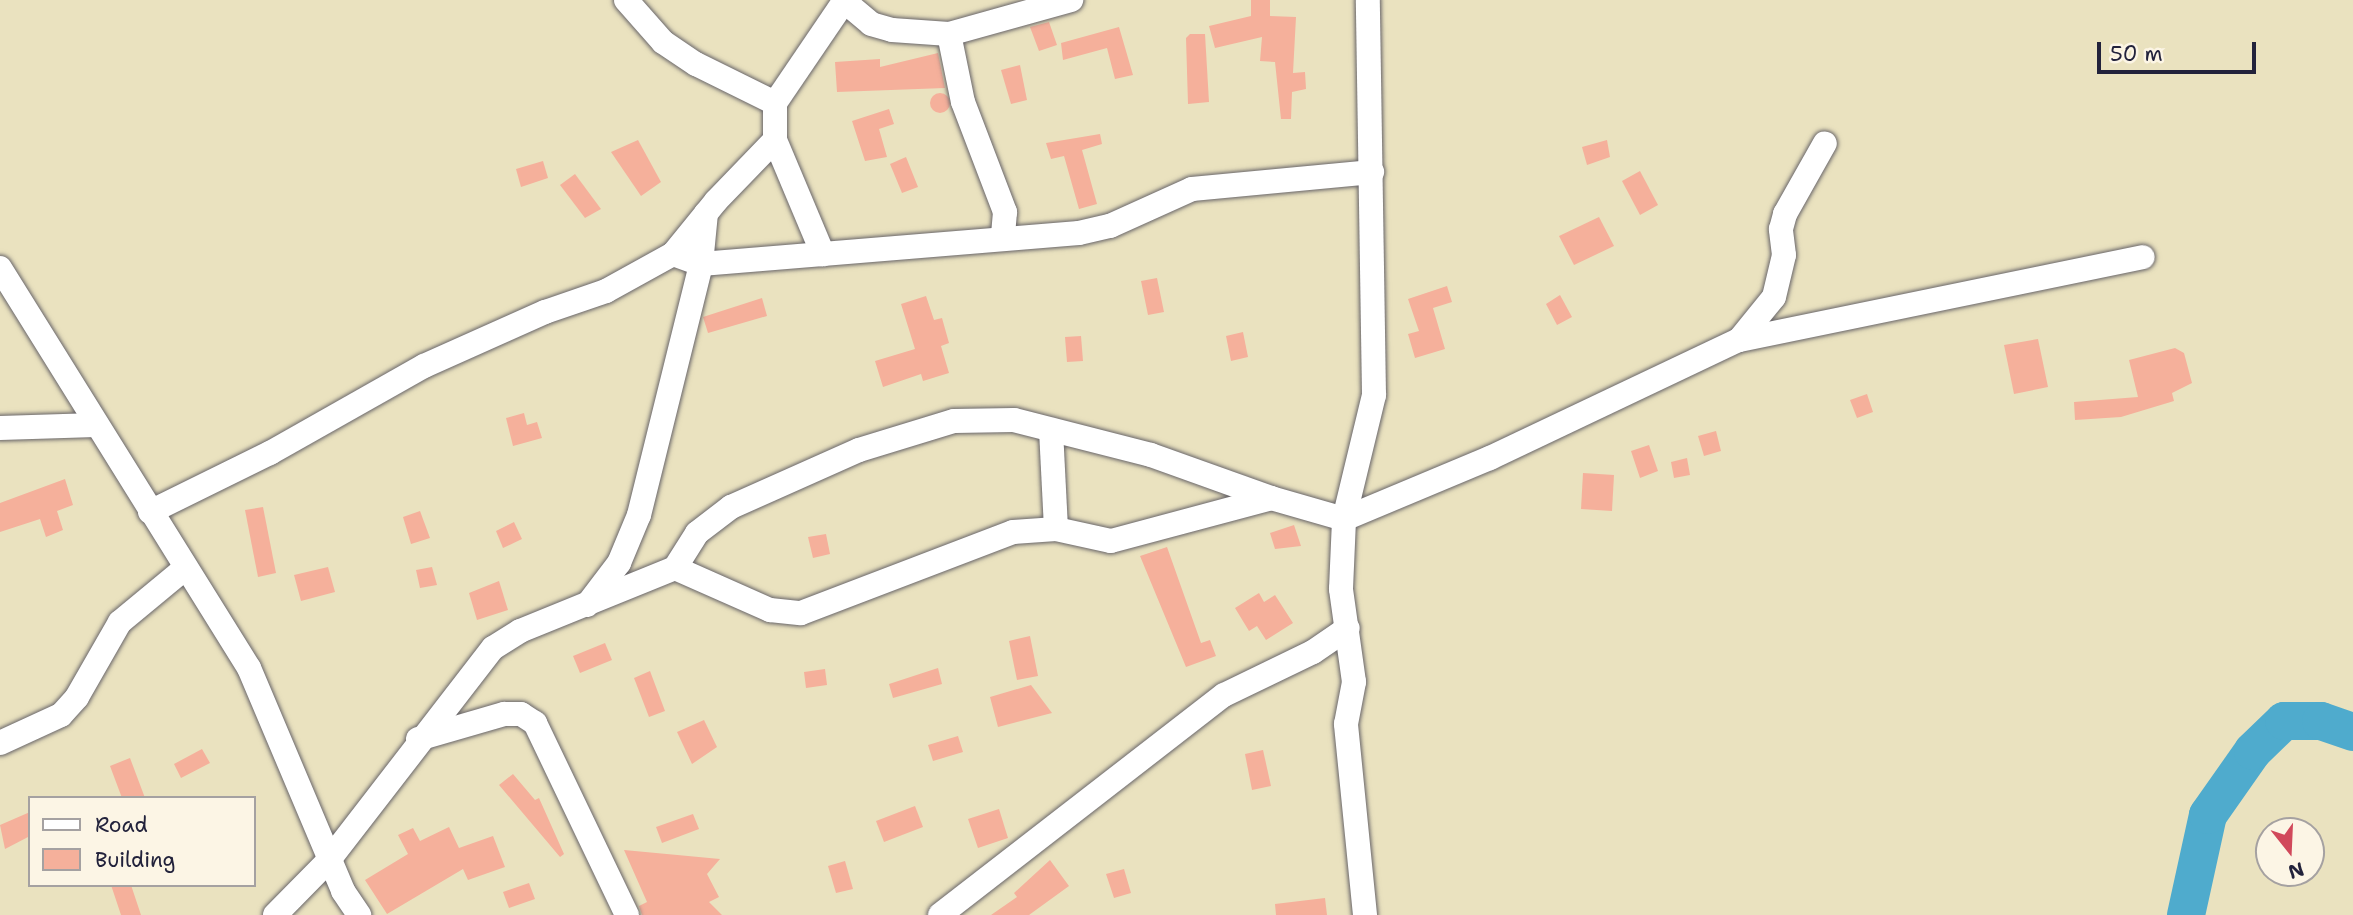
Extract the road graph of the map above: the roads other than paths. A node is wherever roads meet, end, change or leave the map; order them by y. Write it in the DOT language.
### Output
graph roads {
  1 [pos="626,0"];
  2 [pos="1071,0"];
  3 [pos="1368,0"];
  4 [pos="845,1"];
  5 [pos="949,34"];
  6 [pos="775,103"];
  7 [pos="775,140"];
  8 [pos="1825,142"];
  9 [pos="1372,172"];
  10 [pos="706,213"];
  11 [pos="1003,237"];
  12 [pos="673,254"];
  13 [pos="823,254"];
  14 [pos="2143,257"];
  15 [pos="701,264"];
  16 [pos="0,268"];
  17 [pos="1739,340"];
  18 [pos="96,425"];
  19 [pos="0,428"];
  20 [pos="1051,430"];
  21 [pos="1271,498"];
  22 [pos="150,512"];
  23 [pos="1344,519"];
  24 [pos="1056,529"];
  25 [pos="675,568"];
  26 [pos="184,569"];
  27 [pos="587,605"];
  28 [pos="1348,628"];
  29 [pos="418,739"];
  30 [pos="0,743"];
  31 [pos="329,860"];
  32 [pos="275,915"];
  33 [pos="359,915"];
  34 [pos="627,915"];
  35 [pos="940,915"];
  36 [pos="1366,915"];
  1 -- 6 [label="street"];
  2 -- 5 [label="street"];
  3 -- 9 [label="street"];
  4 -- 5 [label="street"];
  4 -- 6 [label="street"];
  5 -- 11 [label="street"];
  6 -- 7 [label="street"];
  7 -- 10 [label="street"];
  7 -- 13 [label="street"];
  8 -- 17 [label="street"];
  9 -- 11 [label="street"];
  9 -- 23 [label="street"];
  10 -- 12 [label="street"];
  10 -- 15 [label="street"];
  11 -- 13 [label="street"];
  12 -- 15 [label="street"];
  12 -- 22 [label="street"];
  13 -- 15 [label="street"];
  14 -- 17 [label="street"];
  15 -- 27 [label="street"];
  16 -- 18 [label="street"];
  17 -- 23 [label="street"];
  18 -- 19 [label="street"];
  18 -- 22 [label="street"];
  20 -- 21 [label="street"];
  20 -- 24 [label="street"];
  20 -- 25 [label="street"];
  21 -- 23 [label="street"];
  21 -- 24 [label="street"];
  22 -- 26 [label="street"];
  23 -- 28 [label="street"];
  24 -- 25 [label="street"];
  25 -- 27 [label="street"];
  26 -- 30 [label="street"];
  26 -- 31 [label="street"];
  27 -- 29 [label="street"];
  28 -- 35 [label="street"];
  28 -- 36 [label="street"];
  29 -- 31 [label="street"];
  29 -- 34 [label="street"];
  31 -- 32 [label="street"];
  31 -- 33 [label="street"];
}
